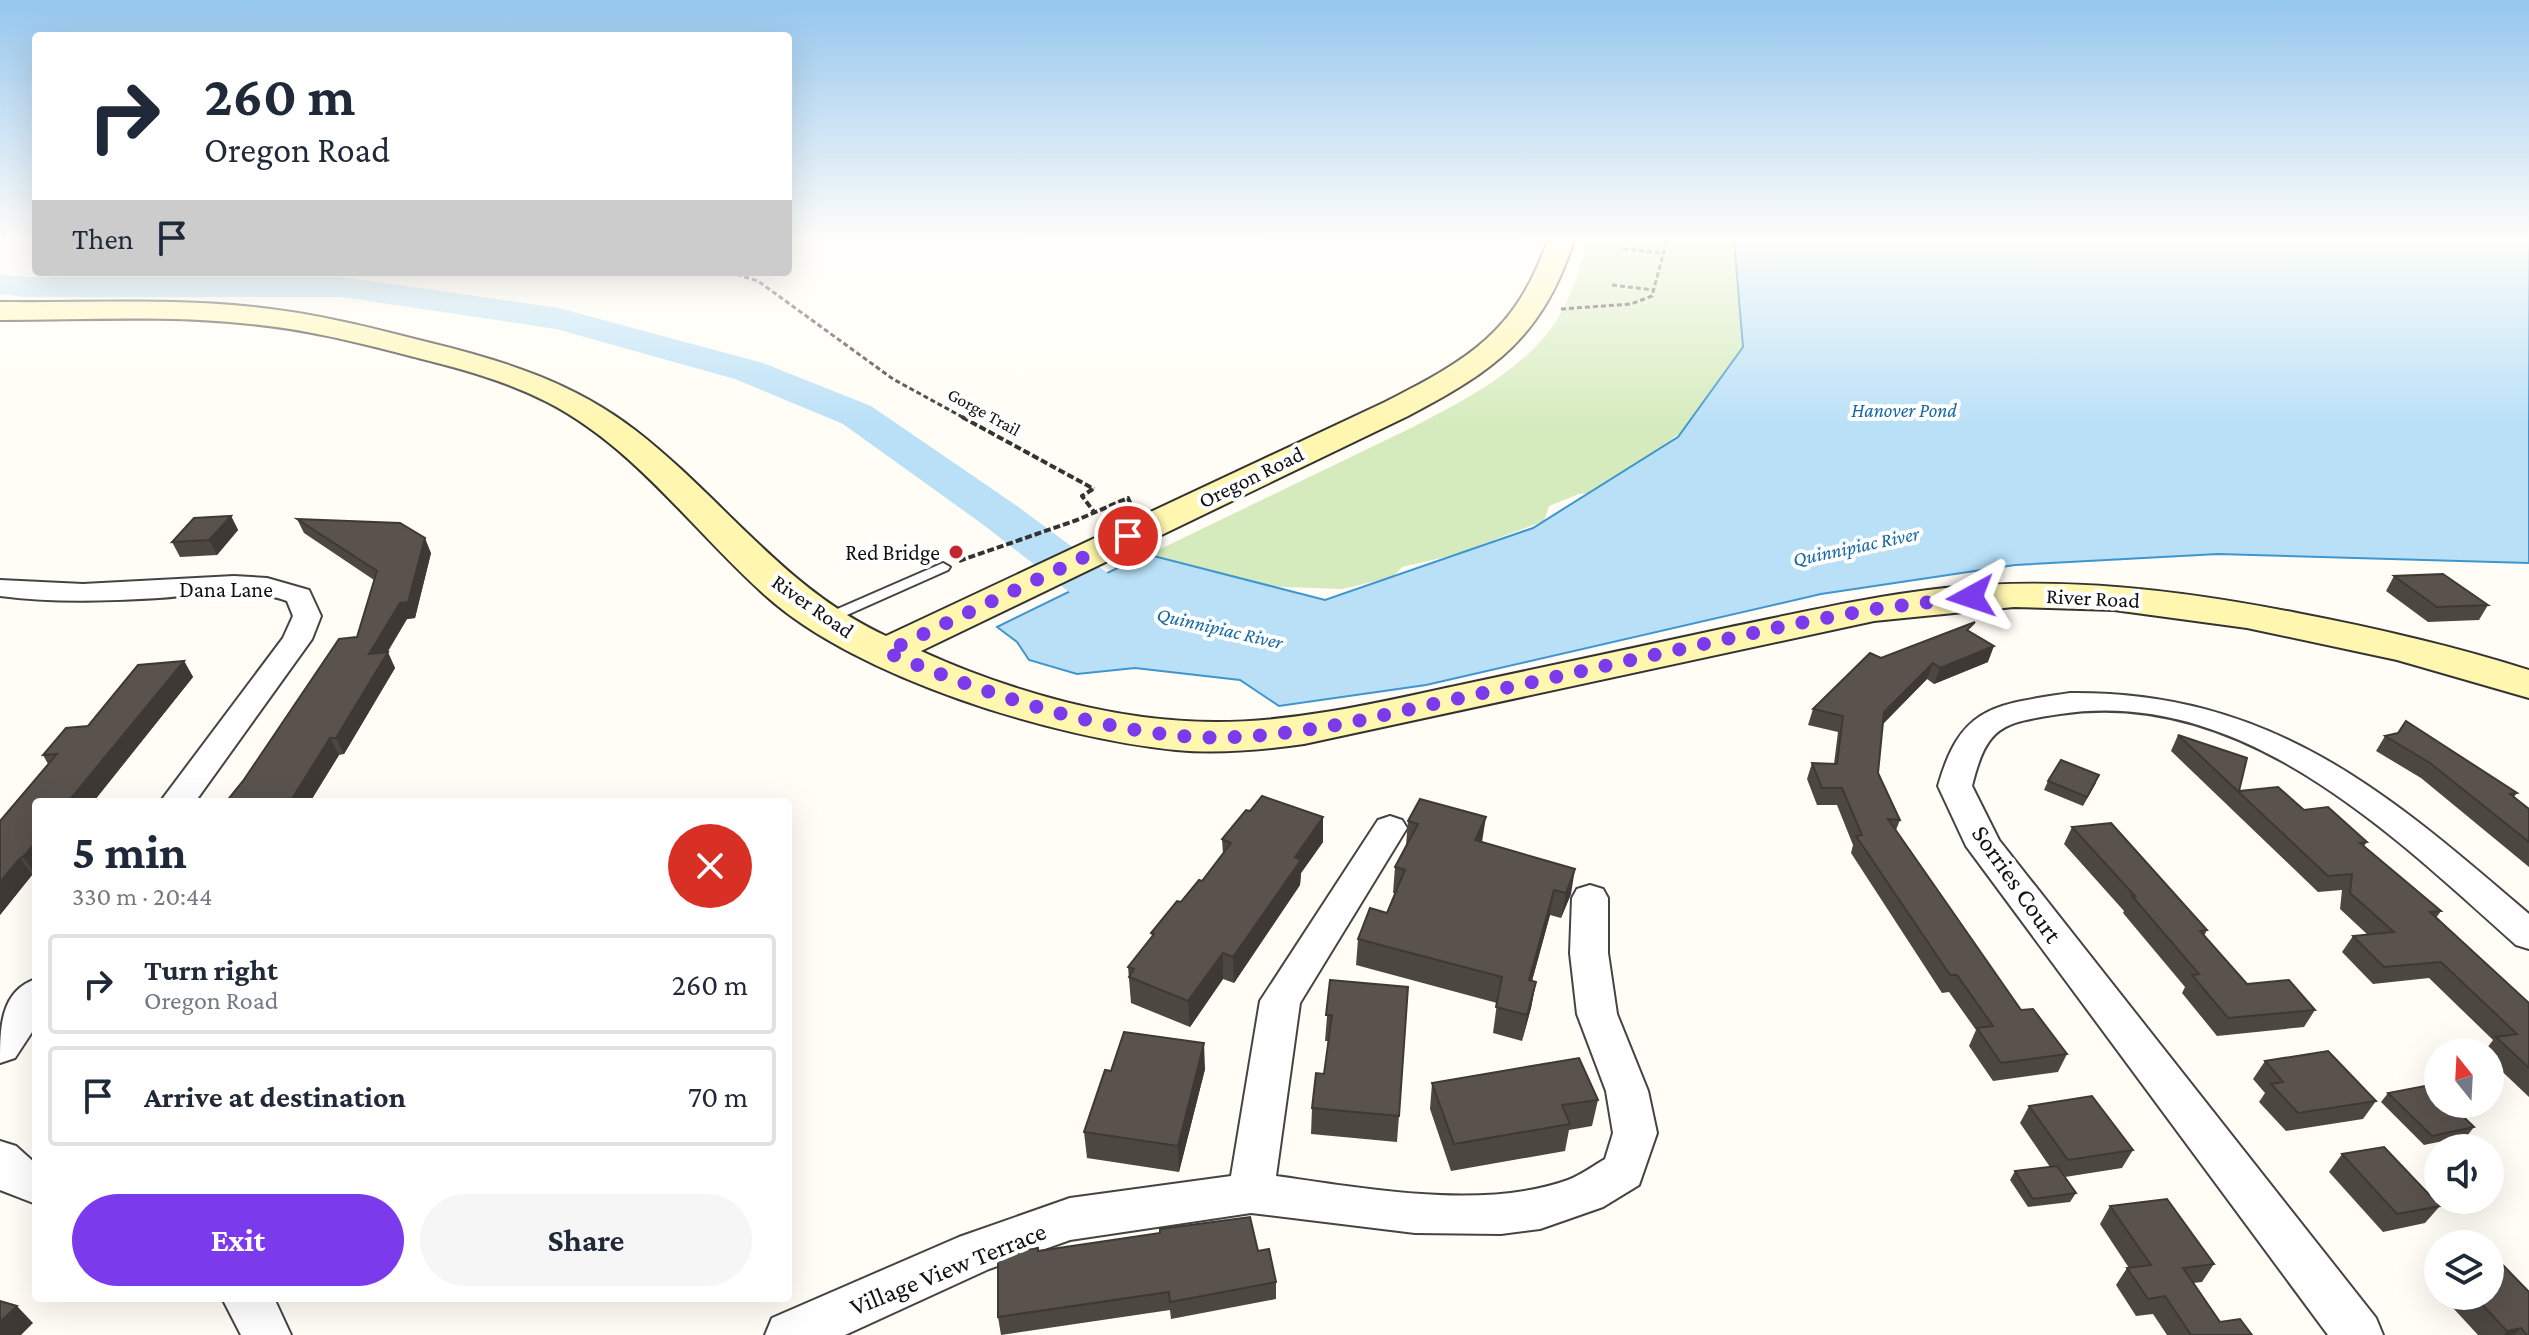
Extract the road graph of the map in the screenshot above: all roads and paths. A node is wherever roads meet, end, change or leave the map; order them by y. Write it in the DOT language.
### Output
graph roads {
  1 [pos="787,302"];
  2 [pos="1535,302"];
  3 [pos="1638,302"];
  4 [pos="0,311"];
  5 [pos="1552,312"];
  6 [pos="1141,511"];
  7 [pos="1094,512"];
  8 [pos="978,555"];
  9 [pos="943,567"];
  10 [pos="0,588"];
  11 [pos="824,620"];
  12 [pos="886,652"];
  13 [pos="2529,685"];
  14 [pos="180,798"];
  15 [pos="1390,828"];
  16 [pos="1590,898"];
  17 [pos="2529,935"];
  18 [pos="32,1000"];
  19 [pos="0,1046"];
  20 [pos="0,1160"];
  21 [pos="32,1183"];
  22 [pos="1251,1193"];
  23 [pos="249,1302"];
  24 [pos="266,1335"];
  25 [pos="790,1335"];
  26 [pos="2358,1335"];
  1 -- 7 [label="path, Gorge Trail"];
  2 -- 6 [label="main road, Oregon Road"];
  3 -- 5 [label="path"];
  4 -- 11 [label="main road, River Road"];
  6 -- 7 [label="path"];
  6 -- 12 [label="main road, Oregon Road"];
  7 -- 8 [label="path"];
  9 -- 11 [label="lane"];
  10 -- 14 [label="street, Dana Lane"];
  11 -- 12 [label="main road, River Road"];
  12 -- 13 [label="main road, River Road"];
  15 -- 22 [label="street"];
  16 -- 22 [label="street, Village View Terrace"];
  17 -- 26 [label="street, Sorries Court"];
  18 -- 19 [label="street"];
  20 -- 21 [label="street"];
  22 -- 25 [label="street, Village View Terrace"];
  23 -- 24 [label="street"];
}
